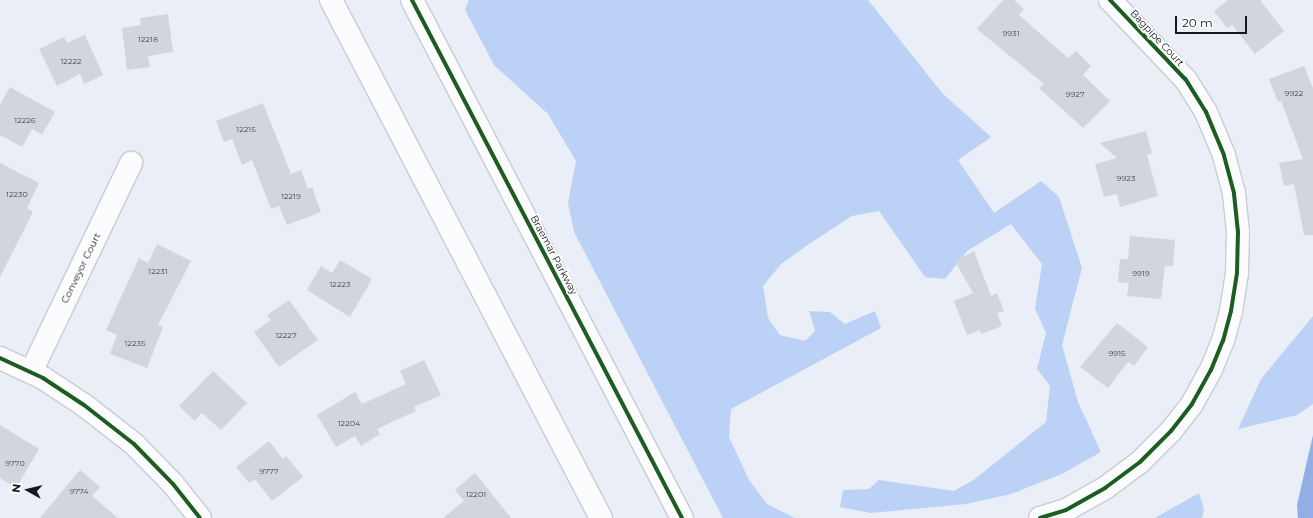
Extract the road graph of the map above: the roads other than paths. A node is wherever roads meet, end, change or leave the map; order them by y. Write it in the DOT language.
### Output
graph roads {
  1 [pos="331,0"];
  2 [pos="412,0"];
  3 [pos="1110,0"];
  4 [pos="131,163"];
  5 [pos="0,358"];
  6 [pos="31,372"];
  7 [pos="200,518"];
  8 [pos="602,518"];
  9 [pos="682,518"];
  10 [pos="1040,518"];
  1 -- 8 [label="street"];
  2 -- 9 [label="street, Braemar Parkway"];
  3 -- 10 [label="street, Bagpipe Court"];
  4 -- 6 [label="street, Conveyor Court"];
  5 -- 6 [label="street"];
  6 -- 7 [label="street"];
}
